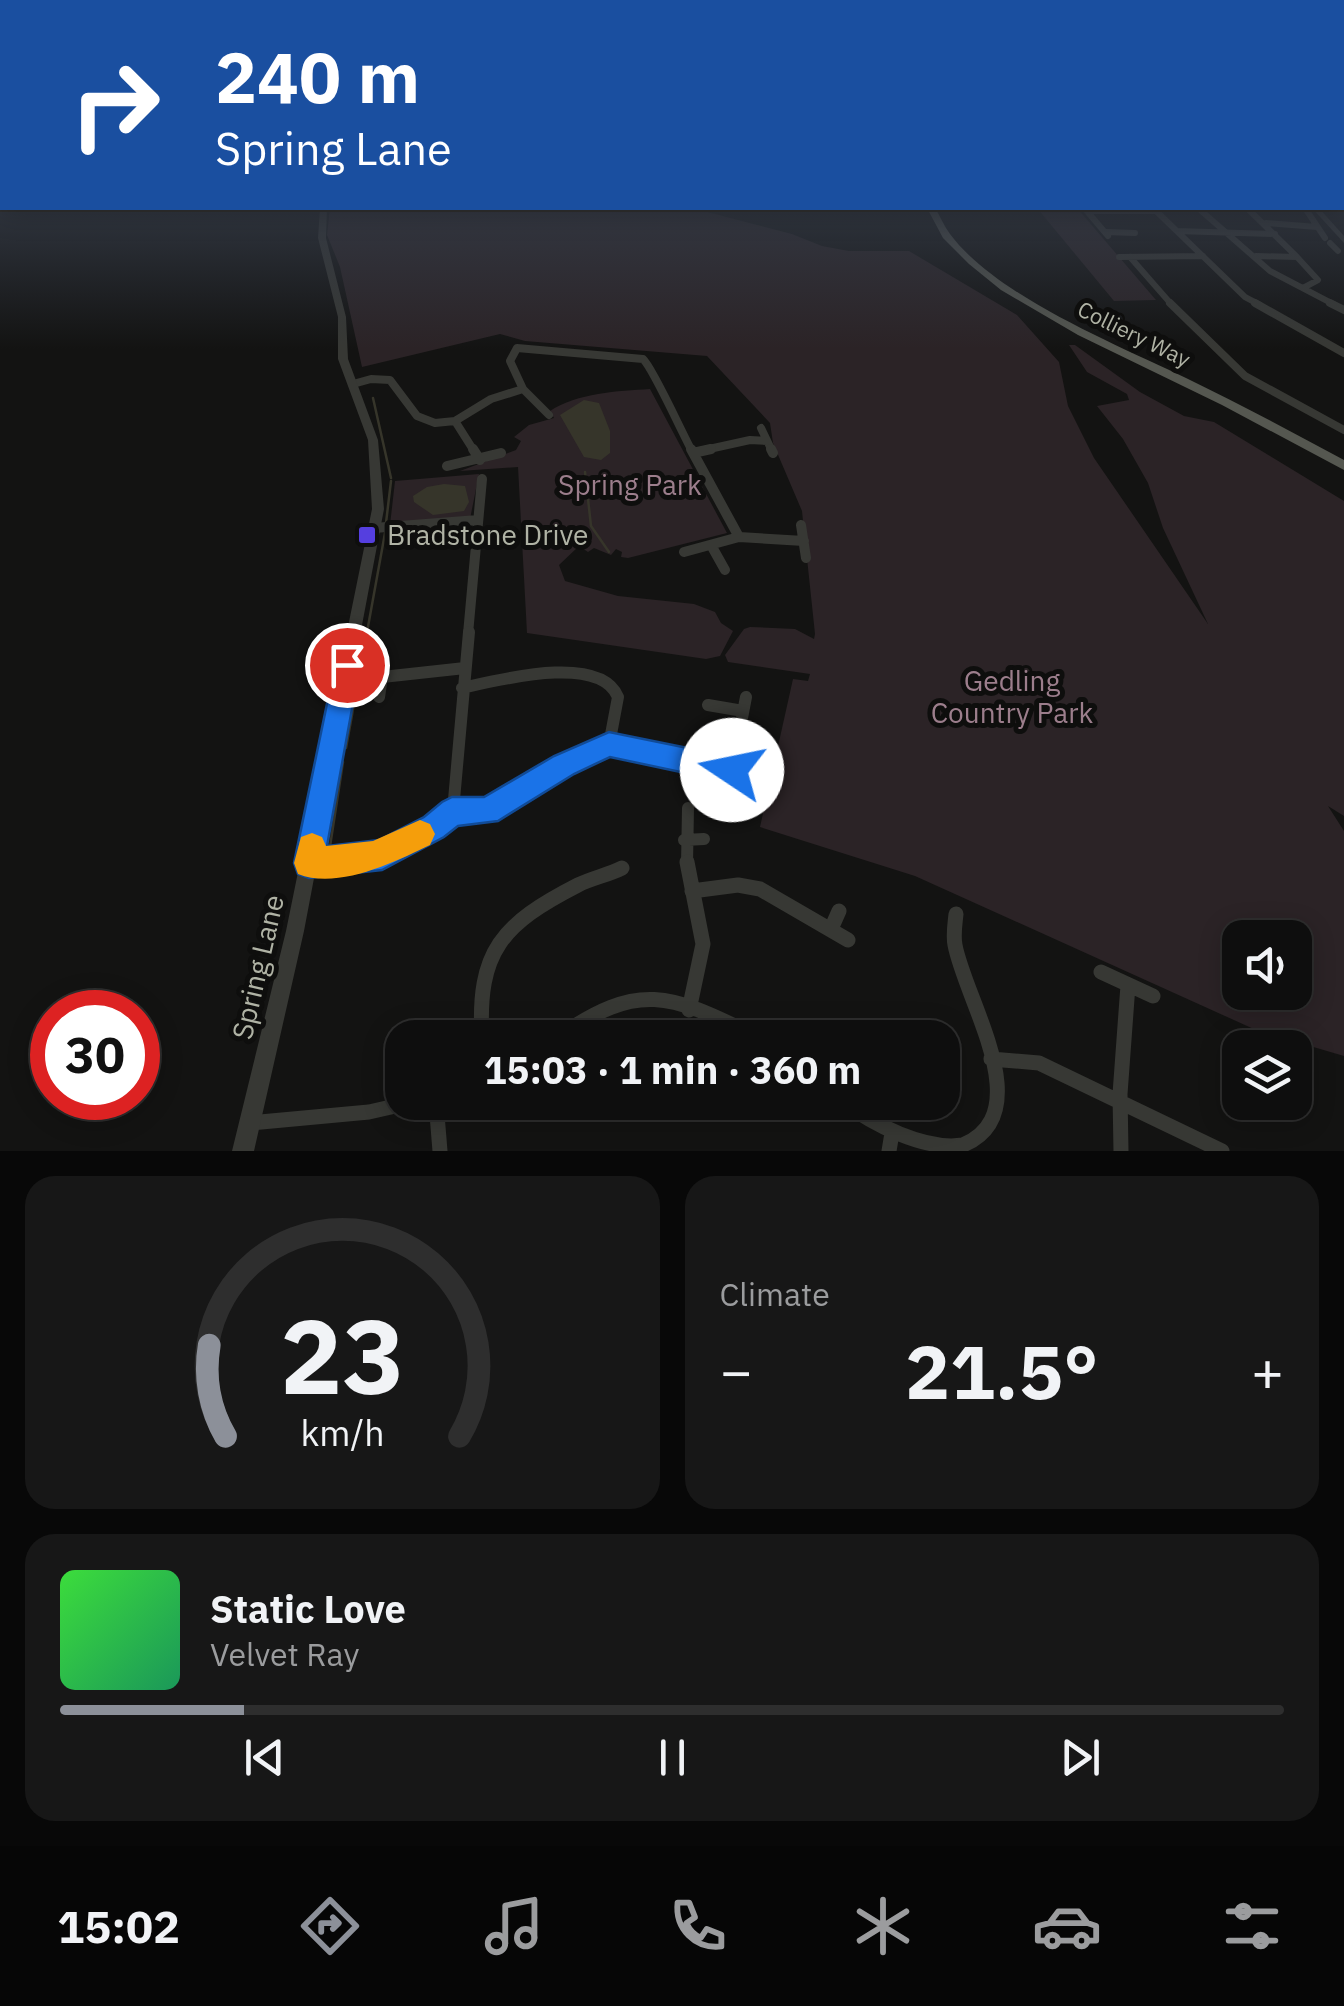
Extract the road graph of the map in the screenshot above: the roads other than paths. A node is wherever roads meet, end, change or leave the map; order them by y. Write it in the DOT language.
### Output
graph roads {
  1 [pos="323,242"];
  2 [pos="952,242"];
  3 [pos="1188,242"];
  4 [pos="1237,242"];
  5 [pos="1283,242"];
  6 [pos="1203,256"];
  7 [pos="1255,256"];
  8 [pos="1119,257"];
  9 [pos="1130,257"];
  10 [pos="1297,257"];
  11 [pos="1303,288"];
  12 [pos="1344,310"];
  13 [pos="1344,353"];
  14 [pos="353,384"];
  15 [pos="523,388"];
  16 [pos="556,404"];
  17 [pos="455,420"];
  18 [pos="762,428"];
  19 [pos="1344,430"];
  20 [pos="766,440"];
  21 [pos="501,453"];
  22 [pos="692,453"];
  23 [pos="773,453"];
  24 [pos="480,460"];
  25 [pos="446,466"];
  26 [pos="1344,466"];
  27 [pos="482,479"];
  28 [pos="478,520"];
  29 [pos="802,525"];
  30 [pos="374,528"];
  31 [pos="739,538"];
  32 [pos="804,541"];
  33 [pos="711,545"];
  34 [pos="684,552"];
  35 [pos="806,558"];
  36 [pos="724,570"];
  37 [pos="465,668"];
  38 [pos="382,677"];
  39 [pos="364,679"];
  40 [pos="462,688"];
  41 [pos="379,697"];
  42 [pos="708,704"];
  43 [pos="609,745"];
  44 [pos="688,808"];
  45 [pos="452,812"];
  46 [pos="704,839"];
  47 [pos="684,840"];
  48 [pos="309,863"];
  49 [pos="616,876"];
  50 [pos="692,891"];
  51 [pos="839,911"];
  52 [pos="956,914"];
  53 [pos="831,928"];
  54 [pos="848,940"];
  55 [pos="1101,972"];
  56 [pos="1128,985"];
  57 [pos="1152,996"];
  58 [pos="690,1010"];
  59 [pos="482,1020"];
  60 [pos="588,1020"];
  61 [pos="715,1020"];
  62 [pos="991,1059"];
  63 [pos="1120,1100"];
  64 [pos="385,1108"];
  65 [pos="437,1120"];
  66 [pos="865,1120"];
  67 [pos="250,1124"];
  68 [pos="891,1142"];
  69 [pos="243,1151"];
  70 [pos="440,1151"];
  71 [pos="1121,1151"];
  72 [pos="1222,1151"];
  1 -- 14 [label="street, Spring Lane"];
  2 -- 26 [label="main road, Colliery Way"];
  3 -- 6 [label="street"];
  4 -- 7 [label="street"];
  5 -- 10 [label="street"];
  6 -- 9 [label="street"];
  6 -- 13 [label="street"];
  7 -- 10 [label="street"];
  7 -- 11 [label="street"];
  8 -- 9 [label="street"];
  9 -- 19 [label="street"];
  10 -- 11 [label="street"];
  11 -- 12 [label="street"];
  14 -- 17 [label="street"];
  14 -- 30 [label="street, Spring Lane"];
  15 -- 16 [label="street"];
  15 -- 17 [label="street"];
  15 -- 22 [label="street"];
  17 -- 24 [label="street"];
  18 -- 20 [label="street"];
  20 -- 22 [label="street"];
  20 -- 23 [label="street"];
  21 -- 24 [label="street"];
  22 -- 31 [label="street"];
  24 -- 25 [label="street"];
  27 -- 28 [label="street"];
  28 -- 30 [label="street"];
  28 -- 37 [label="street"];
  29 -- 32 [label="street"];
  30 -- 48 [label="street, Spring Lane"];
  31 -- 32 [label="street"];
  31 -- 33 [label="street"];
  32 -- 35 [label="street"];
  33 -- 34 [label="street"];
  33 -- 36 [label="street"];
  37 -- 38 [label="street"];
  37 -- 40 [label="street"];
  38 -- 39 [label="street"];
  38 -- 41 [label="street"];
  40 -- 43 [label="street"];
  40 -- 45 [label="street"];
  42 -- 43 [label="street"];
  43 -- 45 [label="street"];
  44 -- 47 [label="street"];
  45 -- 48 [label="street"];
  46 -- 47 [label="street"];
  47 -- 50 [label="street"];
  48 -- 67 [label="street, Spring Lane"];
  49 -- 59 [label="street"];
  50 -- 53 [label="street"];
  50 -- 58 [label="street"];
  51 -- 53 [label="street"];
  52 -- 62 [label="street"];
  53 -- 54 [label="street"];
  55 -- 56 [label="street"];
  56 -- 57 [label="street"];
  56 -- 63 [label="street"];
  58 -- 60 [label="street"];
  58 -- 61 [label="street"];
  62 -- 63 [label="street"];
  62 -- 68 [label="street"];
  63 -- 71 [label="street"];
  63 -- 72 [label="street"];
  64 -- 67 [label="street"];
  65 -- 70 [label="street"];
  66 -- 68 [label="street"];
  67 -- 69 [label="street, Spring Lane"];
}
